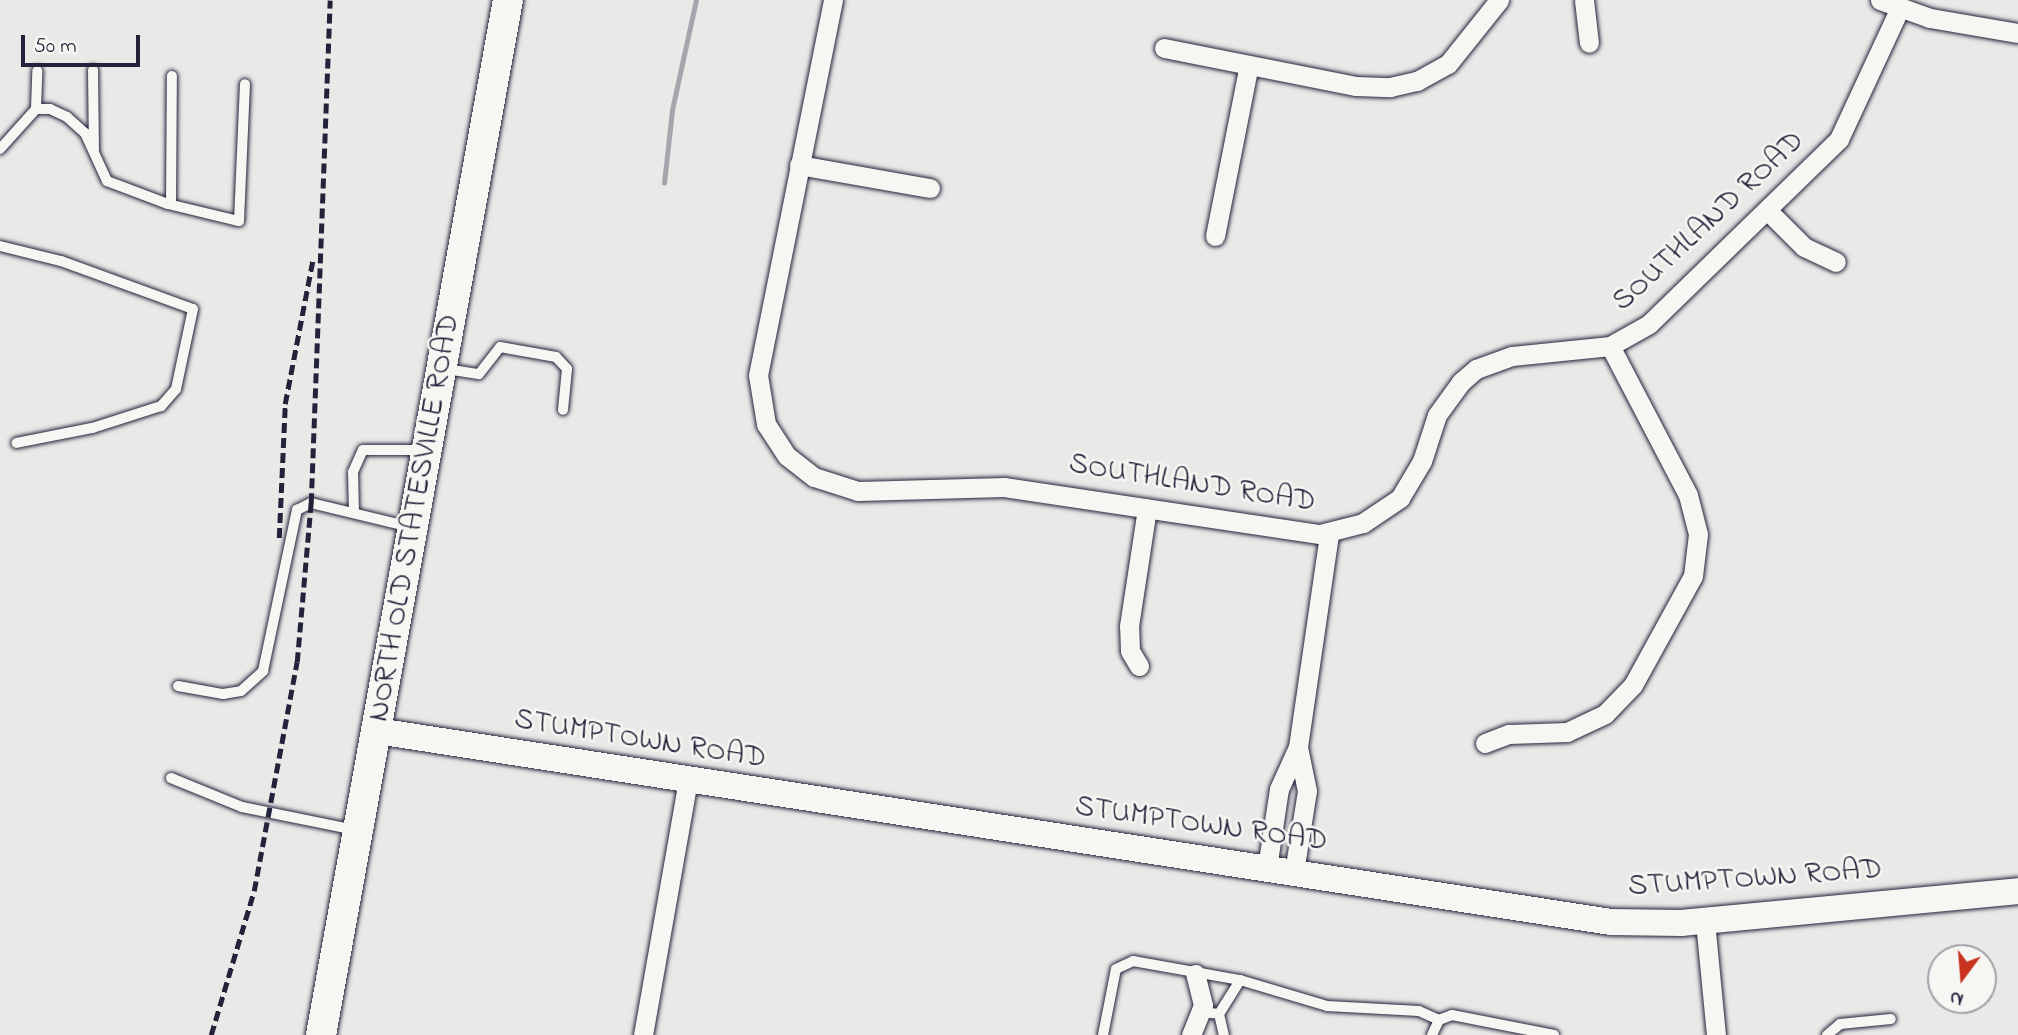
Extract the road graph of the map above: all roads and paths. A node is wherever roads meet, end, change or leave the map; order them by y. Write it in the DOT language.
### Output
graph roads {
  1 [pos="508,0"];
  2 [pos="832,0"];
  3 [pos="1499,0"];
  4 [pos="1584,0"];
  5 [pos="1880,0"];
  6 [pos="1899,10"];
  7 [pos="2018,33"];
  8 [pos="1588,43"];
  9 [pos="1164,48"];
  10 [pos="1249,65"];
  11 [pos="93,70"];
  12 [pos="37,71"];
  13 [pos="172,76"];
  14 [pos="245,84"];
  15 [pos="36,109"];
  16 [pos="0,149"];
  17 [pos="94,155"];
  18 [pos="799,165"];
  19 [pos="930,188"];
  20 [pos="171,204"];
  21 [pos="1768,211"];
  22 [pos="1215,236"];
  23 [pos="0,246"];
  24 [pos="1836,262"];
  25 [pos="1610,346"];
  26 [pos="442,369"];
  27 [pos="563,410"];
  28 [pos="16,443"];
  29 [pos="427,451"];
  30 [pos="1147,508"];
  31 [pos="354,512"];
  32 [pos="414,527"];
  33 [pos="1329,534"];
  34 [pos="1139,666"];
  35 [pos="178,686"];
  36 [pos="377,731"];
  37 [pos="1485,743"];
  38 [pos="1298,747"];
  39 [pos="171,778"];
  40 [pos="688,780"];
  41 [pos="359,831"];
  42 [pos="1267,868"];
  43 [pos="1294,872"];
  44 [pos="2018,891"];
  45 [pos="1704,921"];
  46 [pos="1195,974"];
  47 [pos="1240,980"];
  48 [pos="1210,1013"];
  49 [pos="1891,1019"];
  50 [pos="1439,1020"];
  51 [pos="321,1035"];
  52 [pos="643,1035"];
  53 [pos="1102,1035"];
  54 [pos="1191,1035"];
  55 [pos="1224,1035"];
  56 [pos="1432,1035"];
  57 [pos="1554,1035"];
  58 [pos="1716,1035"];
  59 [pos="1827,1035"];
  1 -- 26 [label="main road, NORTH OLD STATESVILLE ROAD"];
  2 -- 18 [label="street, SOUTHLAND ROAD"];
  3 -- 10 [label="street"];
  4 -- 8 [label="street"];
  5 -- 6 [label="street"];
  6 -- 7 [label="street"];
  6 -- 21 [label="street, SOUTHLAND ROAD"];
  9 -- 10 [label="street"];
  10 -- 22 [label="street"];
  11 -- 17 [label="lane"];
  12 -- 15 [label="lane"];
  13 -- 20 [label="lane"];
  14 -- 20 [label="lane"];
  15 -- 16 [label="lane"];
  15 -- 17 [label="lane"];
  17 -- 20 [label="lane"];
  18 -- 19 [label="street"];
  18 -- 30 [label="street, SOUTHLAND ROAD"];
  21 -- 24 [label="street"];
  21 -- 25 [label="street, SOUTHLAND ROAD"];
  23 -- 28 [label="lane"];
  25 -- 33 [label="street, SOUTHLAND ROAD"];
  25 -- 37 [label="street"];
  26 -- 27 [label="lane"];
  26 -- 29 [label="main road, NORTH OLD STATESVILLE ROAD"];
  29 -- 31 [label="lane"];
  29 -- 32 [label="main road, NORTH OLD STATESVILLE ROAD"];
  30 -- 33 [label="street, SOUTHLAND ROAD"];
  30 -- 34 [label="street"];
  31 -- 32 [label="lane"];
  31 -- 35 [label="lane"];
  32 -- 36 [label="main road, NORTH OLD STATESVILLE ROAD"];
  33 -- 38 [label="street"];
  36 -- 40 [label="street, STUMPTOWN ROAD"];
  36 -- 41 [label="main road, NORTH OLD STATESVILLE ROAD"];
  38 -- 42 [label="street"];
  38 -- 43 [label="street"];
  39 -- 41 [label="lane"];
  40 -- 42 [label="street, STUMPTOWN ROAD"];
  40 -- 52 [label="street"];
  41 -- 51 [label="main road, NORTH OLD STATESVILLE ROAD"];
  42 -- 43 [label="street, STUMPTOWN ROAD"];
  43 -- 45 [label="street, STUMPTOWN ROAD"];
  44 -- 45 [label="street, STUMPTOWN ROAD"];
  45 -- 58 [label="street"];
  46 -- 47 [label="lane"];
  46 -- 48 [label="street"];
  46 -- 53 [label="lane"];
  47 -- 48 [label="lane"];
  47 -- 50 [label="lane"];
  48 -- 54 [label="street"];
  48 -- 55 [label="lane"];
  49 -- 59 [label="lane"];
  50 -- 56 [label="lane"];
  50 -- 57 [label="lane"];
}
